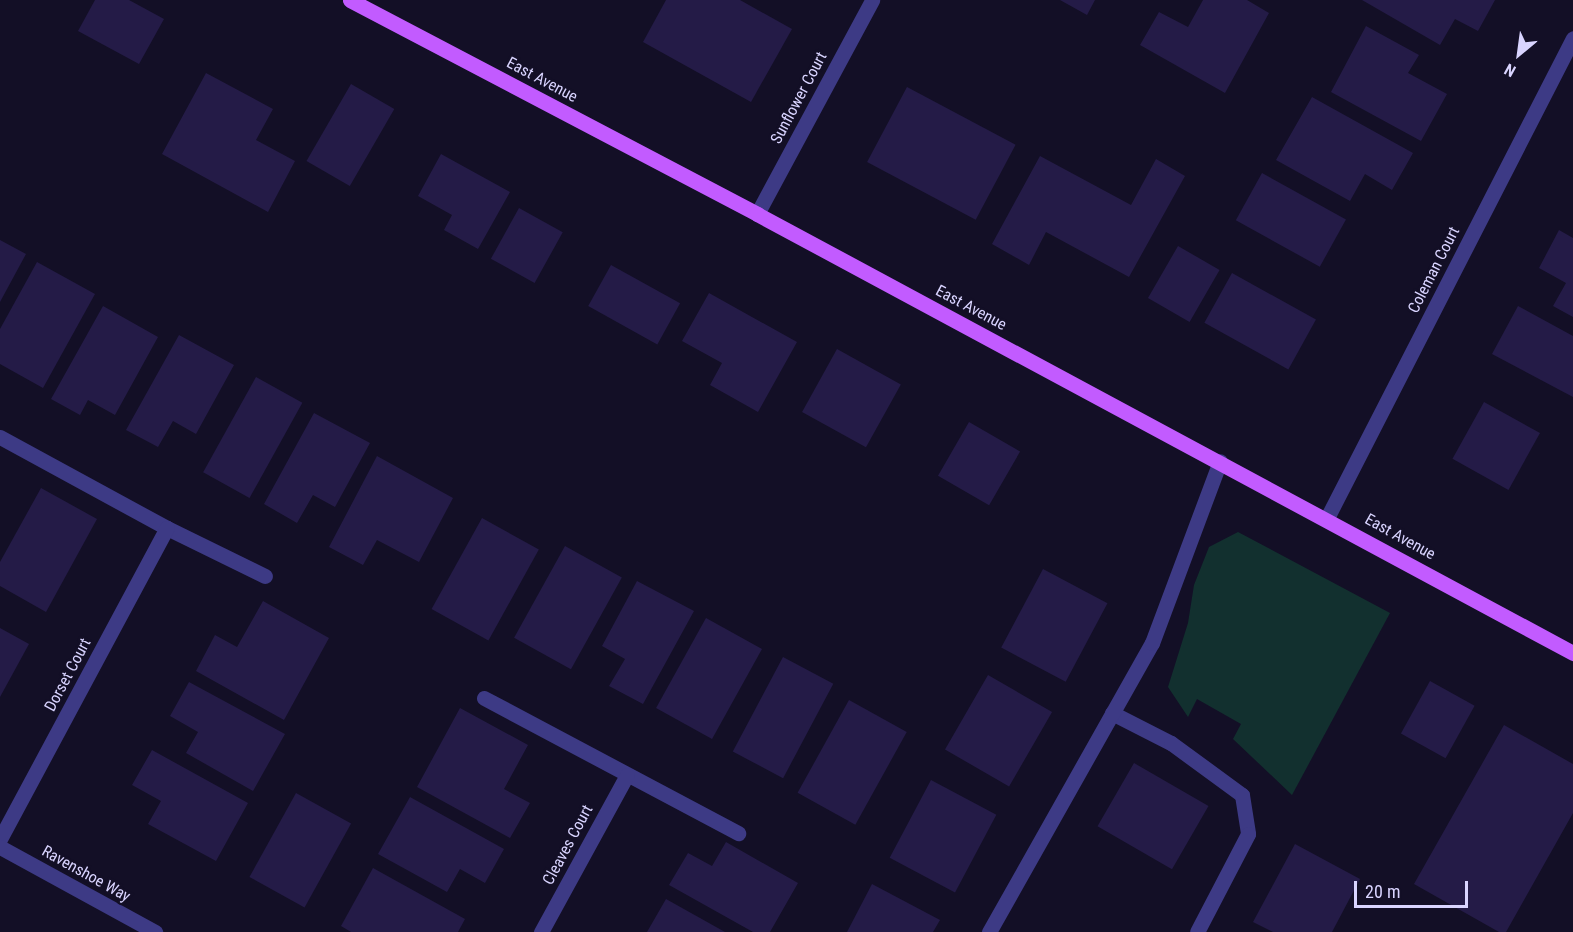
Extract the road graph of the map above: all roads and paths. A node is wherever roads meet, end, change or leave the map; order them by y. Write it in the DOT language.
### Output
graph roads {
  1 [pos="350,0"];
  2 [pos="872,0"];
  3 [pos="1573,38"];
  4 [pos="758,214"];
  5 [pos="0,437"];
  6 [pos="1220,461"];
  7 [pos="1327,518"];
  8 [pos="167,528"];
  9 [pos="265,576"];
  10 [pos="1573,653"];
  11 [pos="484,698"];
  12 [pos="1112,713"];
  13 [pos="627,774"];
  14 [pos="738,833"];
  15 [pos="0,839"];
  16 [pos="0,847"];
  17 [pos="155,932"];
  18 [pos="541,932"];
  19 [pos="989,932"];
  20 [pos="1197,932"];
  1 -- 4 [label="main road, East Avenue"];
  2 -- 4 [label="street, Sunflower Court"];
  3 -- 7 [label="street, Coleman Court"];
  4 -- 6 [label="main road, East Avenue"];
  5 -- 8 [label="street"];
  6 -- 7 [label="main road, East Avenue"];
  6 -- 12 [label="street"];
  7 -- 10 [label="main road, East Avenue"];
  8 -- 9 [label="street"];
  8 -- 15 [label="street, Dorset Court"];
  11 -- 13 [label="street"];
  12 -- 19 [label="street"];
  12 -- 20 [label="street"];
  13 -- 14 [label="street"];
  13 -- 18 [label="street, Cleaves Court"];
  16 -- 17 [label="street, Ravenshoe Way"];
}
